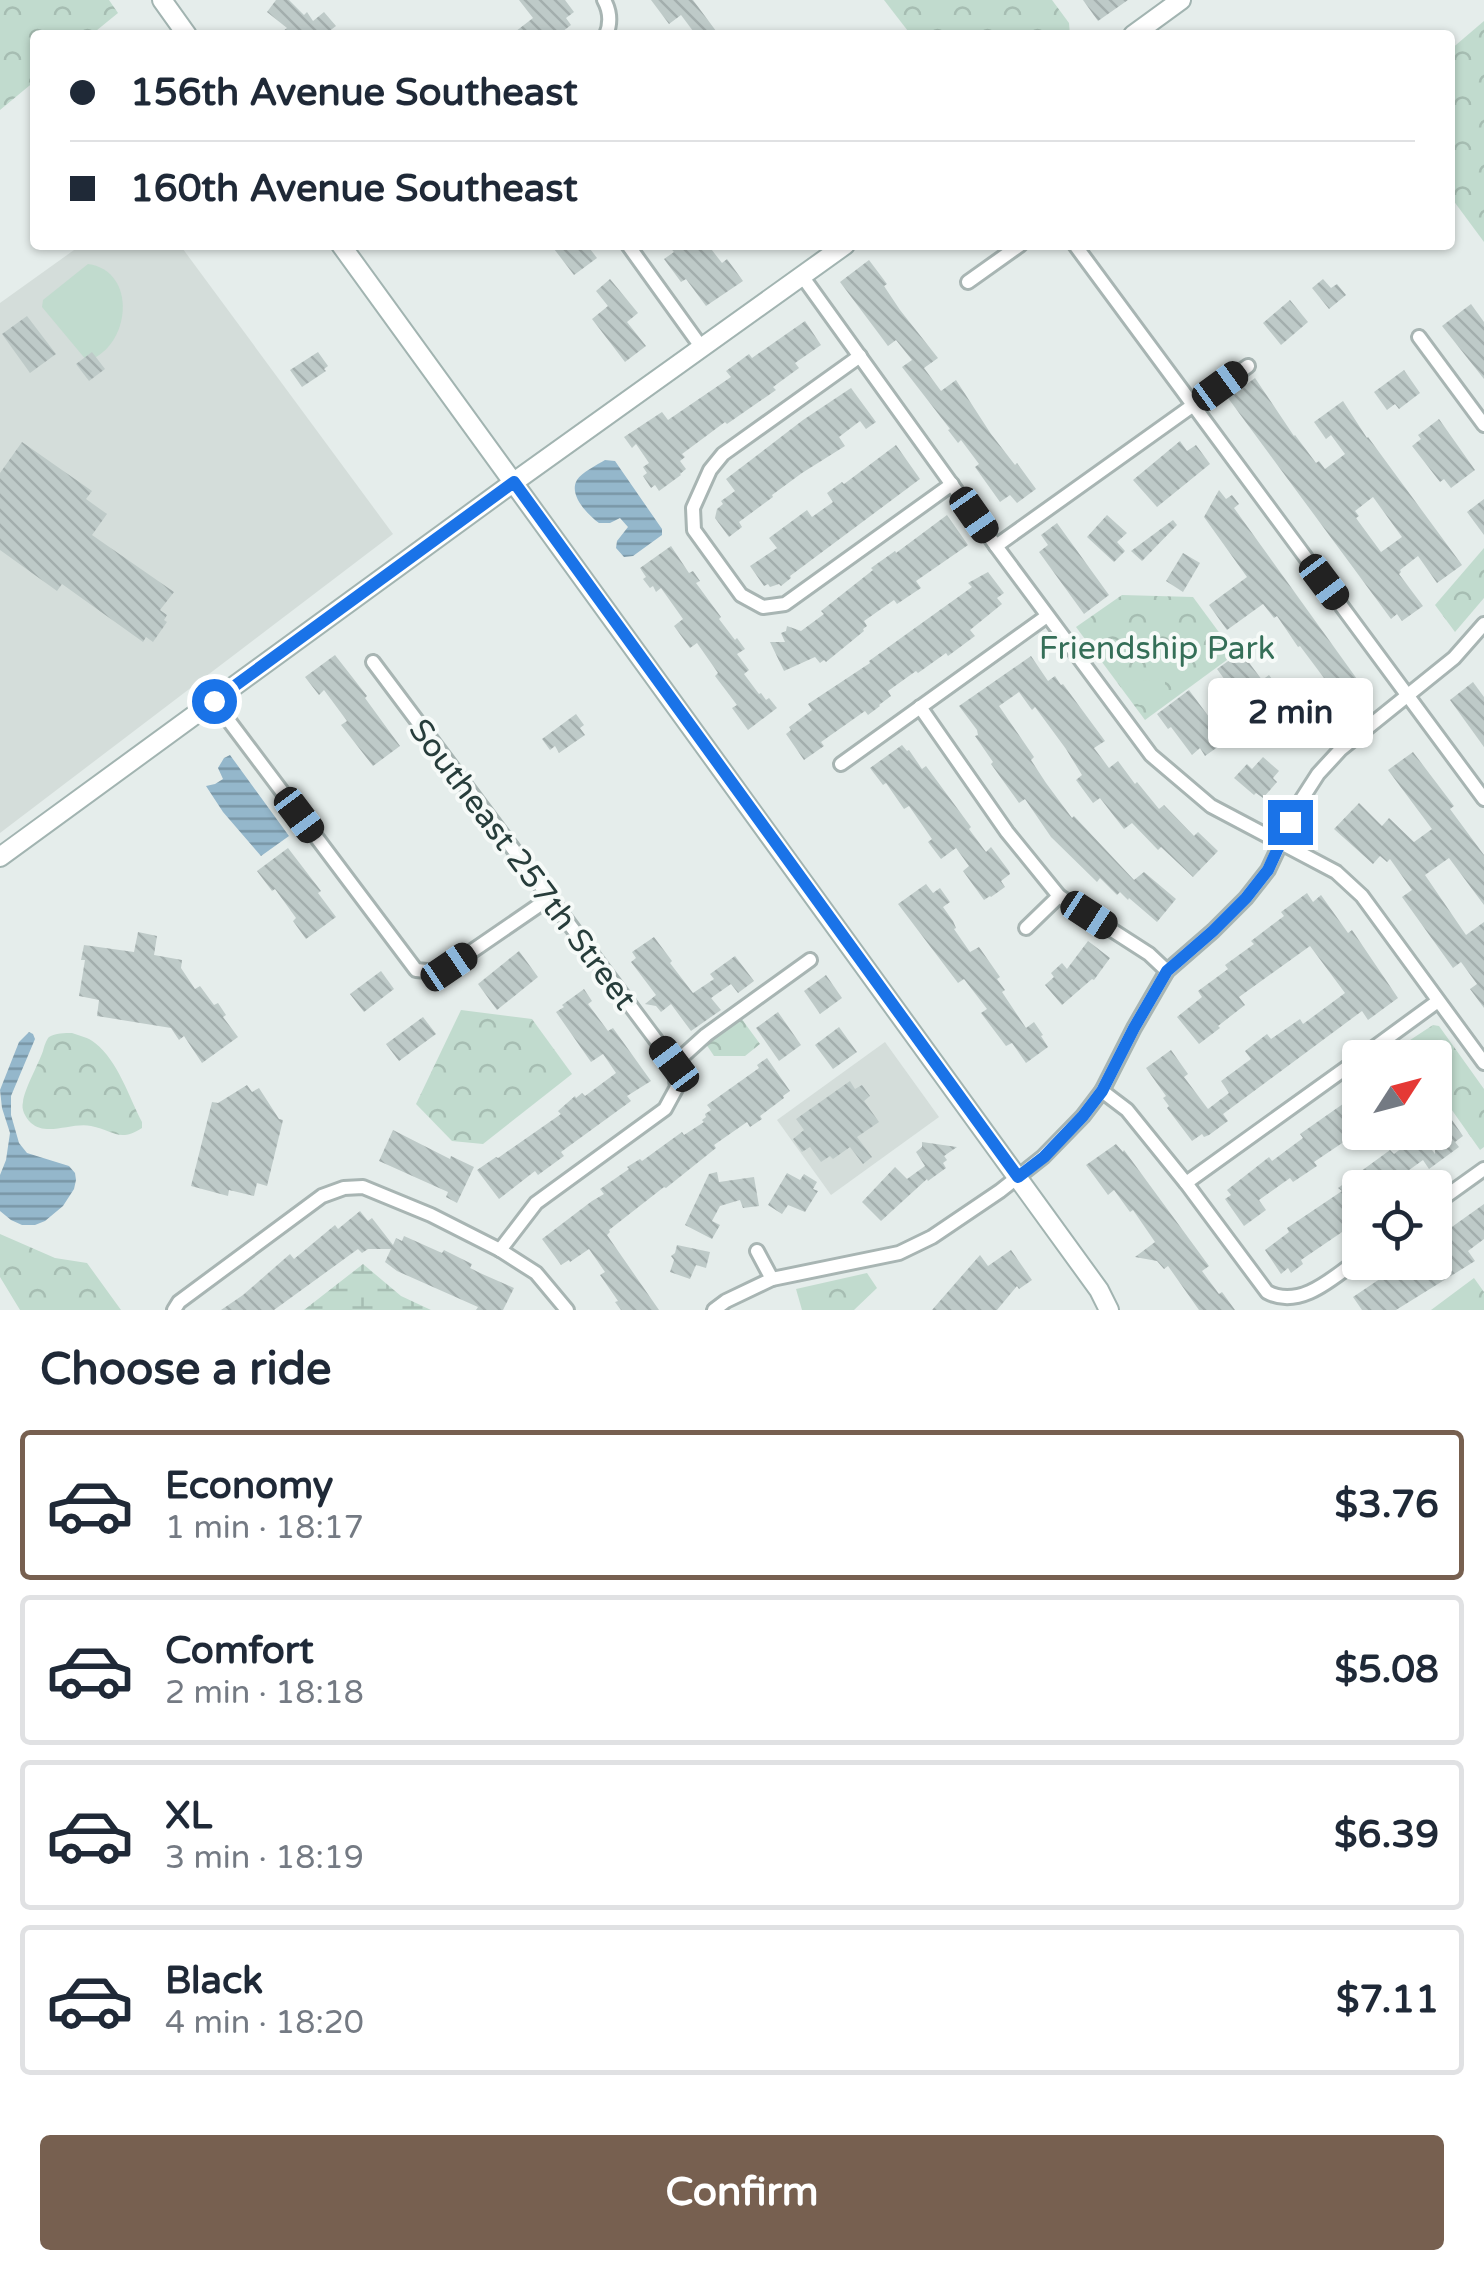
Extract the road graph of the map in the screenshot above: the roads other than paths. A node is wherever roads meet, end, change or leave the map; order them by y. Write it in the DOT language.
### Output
graph roads {
  1 [pos="162,0"];
  2 [pos="604,0"];
  3 [pos="1175,2"];
  4 [pos="608,29"];
  5 [pos="183,30"];
  6 [pos="1139,30"];
  7 [pos="345,250"];
  8 [pos="632,250"];
  9 [pos="838,250"];
  10 [pos="1013,250"];
  11 [pos="1078,250"];
  12 [pos="802,276"];
  13 [pos="968,282"];
  14 [pos="1419,337"];
  15 [pos="702,348"];
  16 [pos="860,356"];
  17 [pos="1248,366"];
  18 [pos="1192,406"];
  19 [pos="1484,426"];
  20 [pos="514,482"];
  21 [pos="952,484"];
  22 [pos="996,546"];
  23 [pos="1048,616"];
  24 [pos="1484,624"];
  25 [pos="373,662"];
  26 [pos="1408,695"];
  27 [pos="214,701"];
  28 [pos="920,707"];
  29 [pos="841,764"];
  30 [pos="1484,798"];
  31 [pos="1280,843"];
  32 [pos="0,856"];
  33 [pos="1060,896"];
  34 [pos="548,898"];
  35 [pos="1026,928"];
  36 [pos="810,960"];
  37 [pos="1167,971"];
  38 [pos="1438,1002"];
  39 [pos="1385,1040"];
  40 [pos="1484,1063"];
  41 [pos="674,1064"];
  42 [pos="1342,1071"];
  43 [pos="1102,1091"];
  44 [pos="1484,1169"];
  45 [pos="1018,1177"];
  46 [pos="1186,1183"];
  47 [pos="1452,1192"];
  48 [pos="500,1250"];
  49 [pos="757,1251"];
  50 [pos="1342,1271"];
  51 [pos="772,1278"];
  52 [pos="1099,1290"];
  53 [pos="174,1310"];
  54 [pos="567,1310"];
  55 [pos="714,1310"];
  56 [pos="1110,1310"];
  57 [pos="1124,1310"];
  1 -- 5 [label="main road"];
  2 -- 4 [label="street"];
  3 -- 6 [label="main road"];
  7 -- 20 [label="main road"];
  8 -- 15 [label="street"];
  9 -- 12 [label="main road"];
  10 -- 13 [label="street"];
  11 -- 18 [label="street"];
  12 -- 15 [label="main road"];
  12 -- 16 [label="street"];
  14 -- 19 [label="street"];
  15 -- 20 [label="main road"];
  16 -- 21 [label="street"];
  16 -- 21 [label="street"];
  17 -- 18 [label="street"];
  18 -- 22 [label="street"];
  18 -- 26 [label="street"];
  20 -- 27 [label="main road"];
  20 -- 45 [label="main road"];
  21 -- 22 [label="street"];
  22 -- 23 [label="street"];
  23 -- 28 [label="street"];
  23 -- 31 [label="street"];
  24 -- 26 [label="street"];
  25 -- 34 [label="street, Southeast 257th Street"];
  26 -- 30 [label="street"];
  26 -- 31 [label="street"];
  27 -- 32 [label="main road"];
  27 -- 34 [label="street"];
  28 -- 29 [label="street"];
  28 -- 33 [label="street"];
  31 -- 37 [label="street"];
  31 -- 38 [label="street"];
  33 -- 35 [label="street"];
  33 -- 37 [label="street"];
  34 -- 41 [label="street, Southeast 257th Street"];
  36 -- 41 [label="street"];
  37 -- 43 [label="street"];
  38 -- 39 [label="street"];
  38 -- 40 [label="street"];
  41 -- 48 [label="street"];
  42 -- 46 [label="street"];
  43 -- 45 [label="street"];
  43 -- 46 [label="street"];
  44 -- 47 [label="street"];
  45 -- 51 [label="street"];
  45 -- 52 [label="main road"];
  46 -- 50 [label="street"];
  48 -- 53 [label="street"];
  48 -- 54 [label="street"];
  49 -- 51 [label="street"];
  51 -- 55 [label="street"];
  52 -- 56 [label="main road"];
  52 -- 57 [label="main road"];
}
